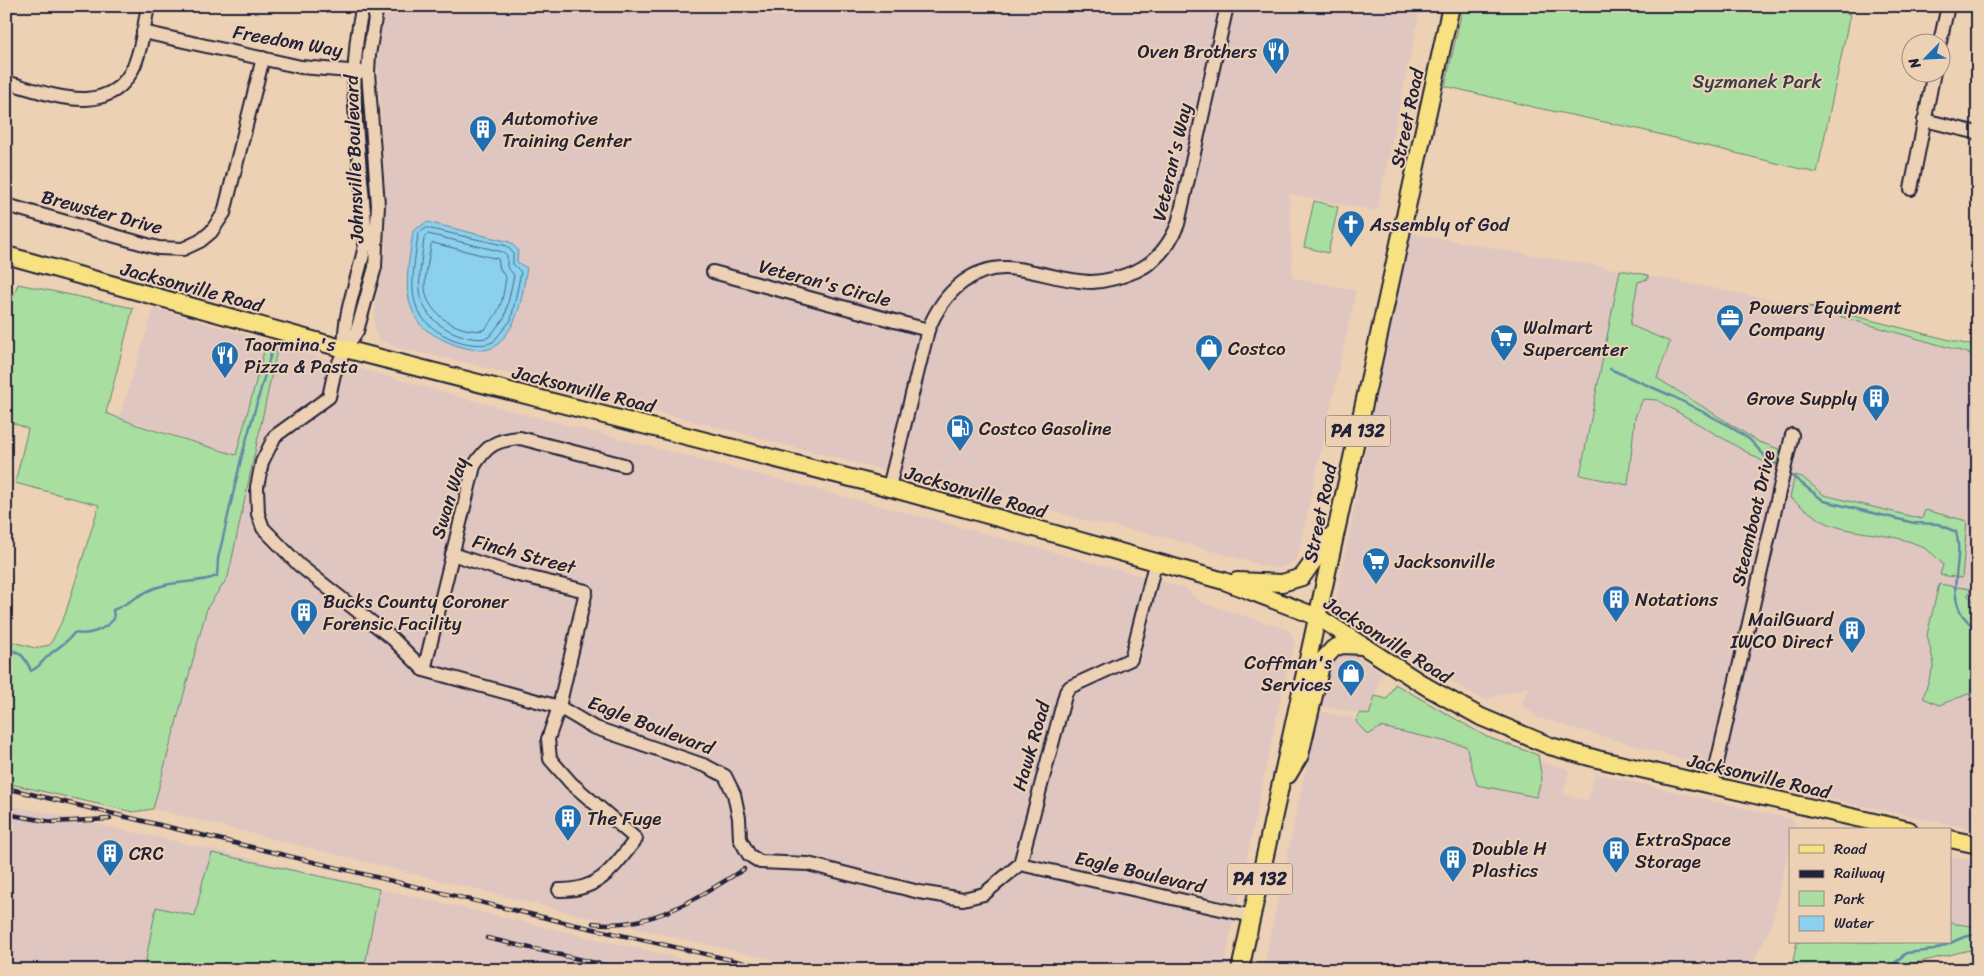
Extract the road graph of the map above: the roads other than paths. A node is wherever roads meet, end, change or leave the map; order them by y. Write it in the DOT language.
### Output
graph roads {
  1 [pos="148,6"];
  2 [pos="363,6"];
  3 [pos="377,6"];
  4 [pos="1227,6"];
  5 [pos="1451,6"];
  6 [pos="1948,6"];
  7 [pos="143,32"];
  8 [pos="1942,32"];
  9 [pos="263,58"];
  10 [pos="354,71"];
  11 [pos="368,72"];
  12 [pos="6,82"];
  13 [pos="1932,82"];
  14 [pos="1924,120"];
  15 [pos="1978,133"];
  16 [pos="1911,189"];
  17 [pos="6,205"];
  18 [pos="6,255"];
  19 [pos="713,272"];
  20 [pos="928,330"];
  21 [pos="345,349"];
  22 [pos="1792,435"];
  23 [pos="624,465"];
  24 [pos="889,487"];
  25 [pos="1338,524"];
  26 [pos="452,554"];
  27 [pos="1156,560"];
  28 [pos="1224,581"];
  29 [pos="1318,617"];
  30 [pos="1366,647"];
  31 [pos="424,670"];
  32 [pos="558,707"];
  33 [pos="1712,785"];
  34 [pos="1281,788"];
  35 [pos="1900,828"];
  36 [pos="1952,839"];
  37 [pos="1978,845"];
  38 [pos="1020,864"];
  39 [pos="559,890"];
  40 [pos="1252,916"];
  41 [pos="1240,970"];
  1 -- 7 [label="street"];
  2 -- 10 [label="street, Johnsville Boulevard"];
  3 -- 11 [label="street, Johnsville Boulevard"];
  4 -- 20 [label="street, Veteran's Way"];
  5 -- 25 [label="main road, Street Road / PA 132"];
  6 -- 8 [label="street"];
  7 -- 9 [label="street, Freedom Way"];
  7 -- 12 [label="street"];
  9 -- 10 [label="street, Freedom Way"];
  9 -- 17 [label="street, Brewster Drive"];
  10 -- 11 [label="street, Freedom Way"];
  10 -- 21 [label="street, Johnsville Boulevard"];
  11 -- 21 [label="street, Johnsville Boulevard"];
  13 -- 14 [label="street"];
  14 -- 15 [label="street"];
  14 -- 16 [label="street"];
  18 -- 21 [label="main road, Jacksonville Road"];
  19 -- 20 [label="street, Veteran's Circle"];
  20 -- 24 [label="street, Veteran's Way"];
  21 -- 24 [label="main road, Jacksonville Road"];
  21 -- 31 [label="street"];
  22 -- 33 [label="street, Steamboat Drive"];
  23 -- 26 [label="street, Swan Way"];
  24 -- 27 [label="main road, Jacksonville Road"];
  25 -- 28 [label="main road"];
  25 -- 29 [label="main road, Street Road / PA 132"];
  26 -- 31 [label="street, Swan Way"];
  26 -- 32 [label="street, Finch Street"];
  27 -- 28 [label="main road, Jacksonville Road"];
  27 -- 38 [label="street, Hawk Road"];
  28 -- 29 [label="main road, Jacksonville Road"];
  29 -- 30 [label="main road, Jacksonville Road"];
  29 -- 34 [label="main road, Street Road / PA 132"];
  30 -- 33 [label="main road, Jacksonville Road"];
  30 -- 34 [label="main road"];
  31 -- 32 [label="street, Eagle Boulevard"];
  32 -- 38 [label="street, Eagle Boulevard"];
  32 -- 39 [label="street"];
  33 -- 35 [label="main road, Jacksonville Road"];
  34 -- 40 [label="main road, Street Road / PA 132"];
  36 -- 37 [label="main road"];
  38 -- 40 [label="street, Eagle Boulevard"];
  40 -- 41 [label="main road, Street Road / PA 132"];
}
